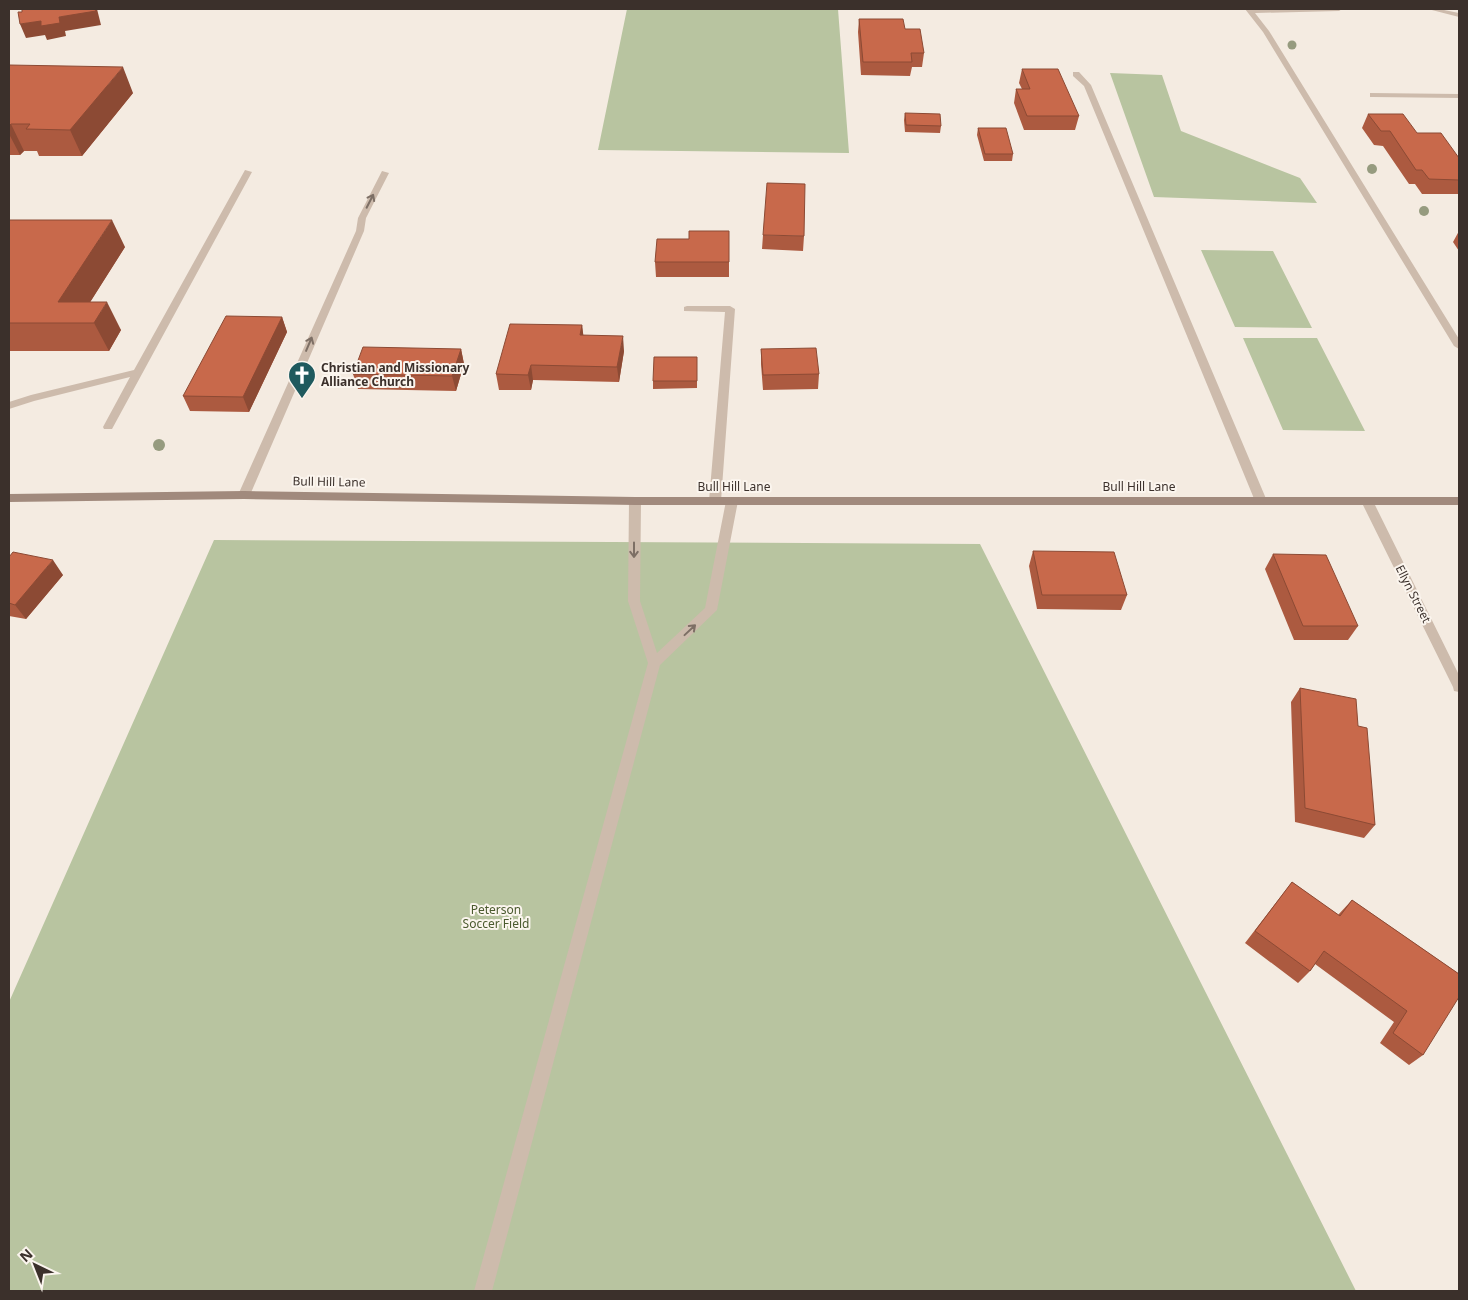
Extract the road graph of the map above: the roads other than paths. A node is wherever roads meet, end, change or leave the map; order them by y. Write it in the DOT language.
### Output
graph roads {
  1 [pos="1339,9"];
  2 [pos="1431,9"];
  3 [pos="1249,10"];
  4 [pos="1459,15"];
  5 [pos="1076,74"];
  6 [pos="1373,95"];
  7 [pos="1458,97"];
  8 [pos="248,172"];
  9 [pos="385,173"];
  10 [pos="687,309"];
  11 [pos="1459,346"];
  12 [pos="139,372"];
  13 [pos="9,406"];
  14 [pos="108,427"];
  15 [pos="244,495"];
  16 [pos="9,498"];
  17 [pos="634,501"];
  18 [pos="715,501"];
  19 [pos="732,501"];
  20 [pos="1261,501"];
  21 [pos="1367,501"];
  22 [pos="1459,501"];
  23 [pos="654,663"];
  24 [pos="1459,686"];
  25 [pos="483,1291"];
  1 -- 3 [label="street"];
  2 -- 4 [label="street"];
  3 -- 11 [label="street"];
  5 -- 20 [label="street"];
  6 -- 7 [label="street"];
  8 -- 12 [label="street"];
  15 -- 9 [label="street, one-way"];
  10 -- 18 [label="street"];
  12 -- 13 [label="street"];
  12 -- 14 [label="street"];
  15 -- 16 [label="main road, Bull Hill Lane"];
  15 -- 17 [label="main road, Bull Hill Lane"];
  17 -- 18 [label="main road, Bull Hill Lane"];
  17 -- 23 [label="street, one-way"];
  18 -- 19 [label="main road, Bull Hill Lane"];
  19 -- 20 [label="main road, Bull Hill Lane"];
  23 -- 19 [label="street, one-way"];
  20 -- 21 [label="main road, Bull Hill Lane"];
  21 -- 22 [label="main road, Bull Hill Lane"];
  21 -- 24 [label="street, Ellyn Street"];
  23 -- 25 [label="street"];
}
